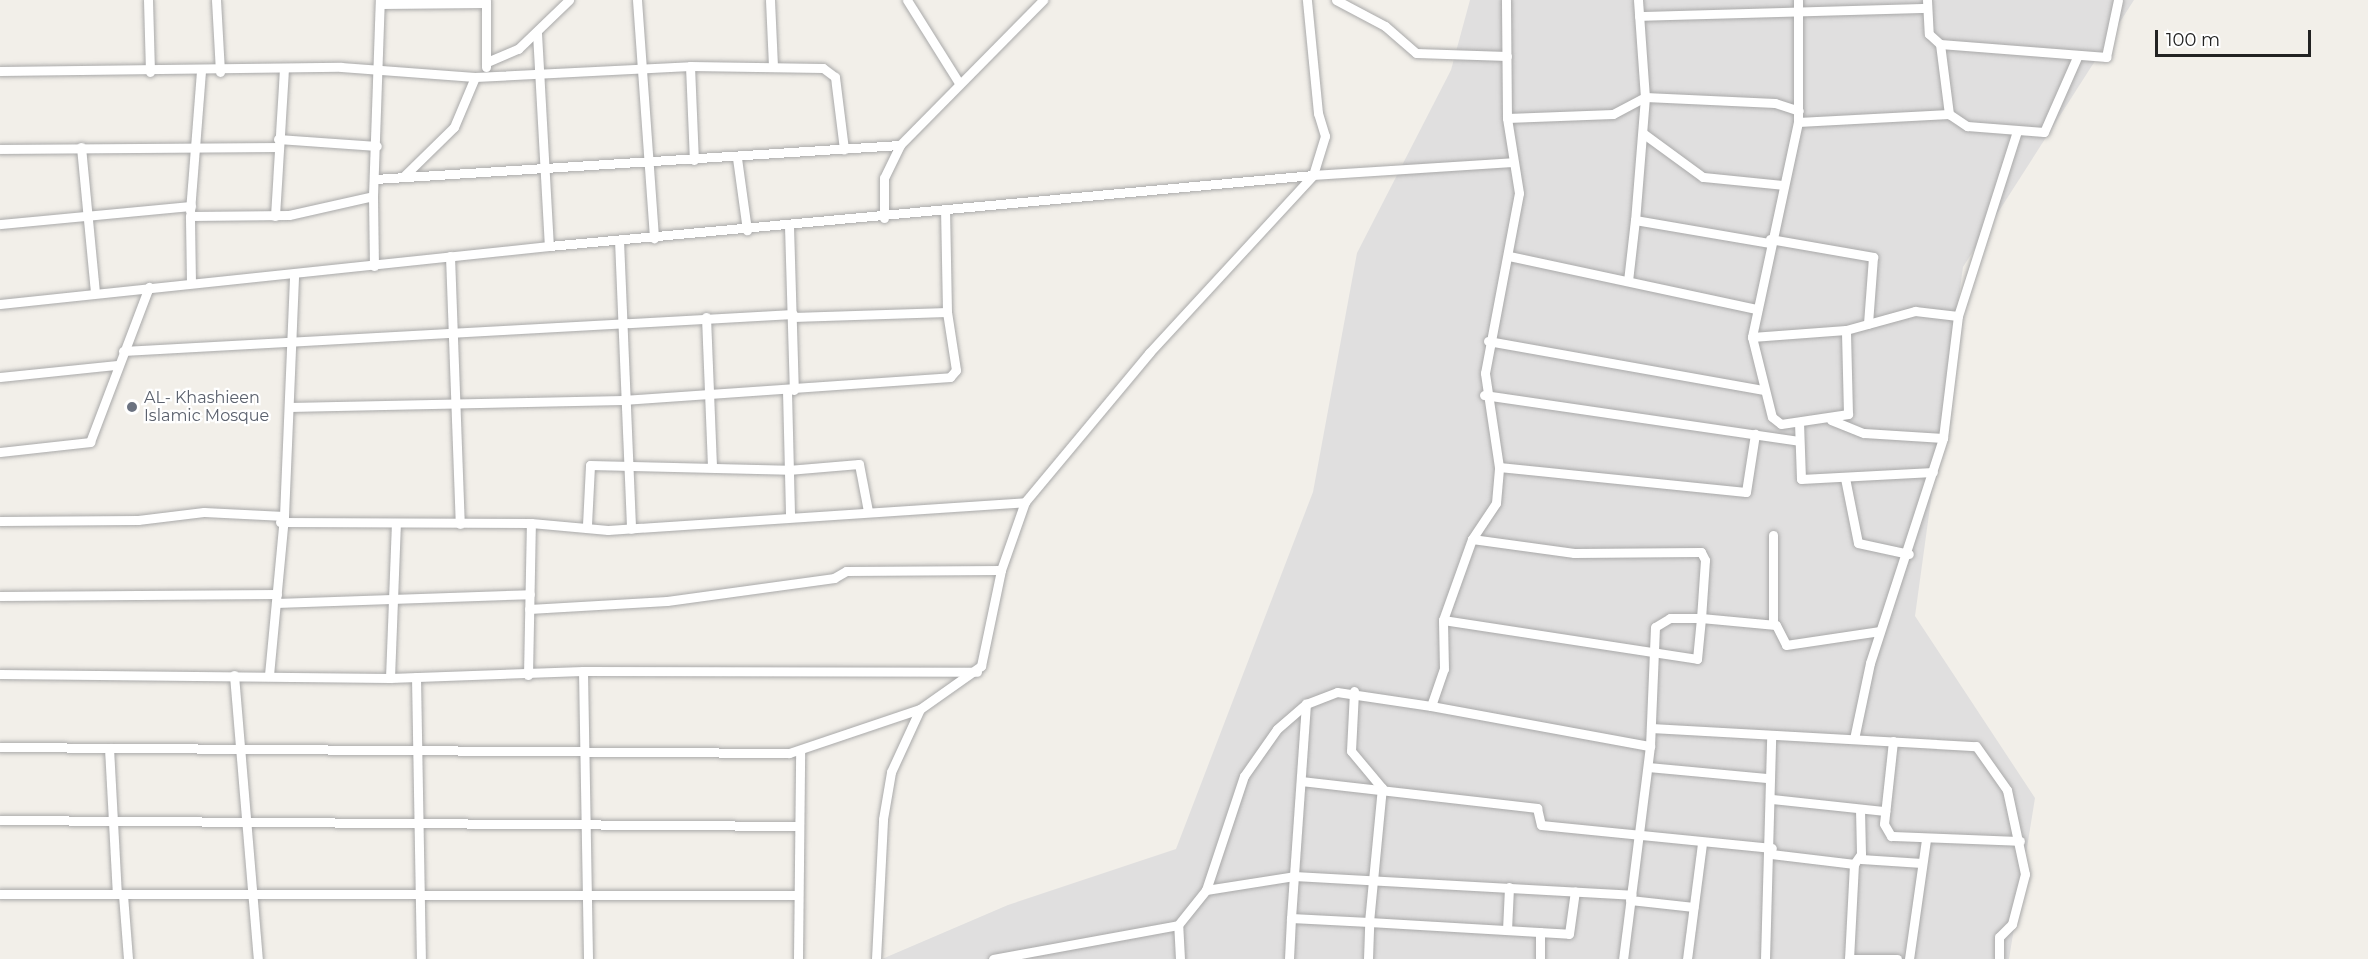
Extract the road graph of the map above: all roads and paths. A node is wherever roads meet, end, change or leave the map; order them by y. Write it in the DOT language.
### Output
graph roads {
  1 [pos="148,0"];
  2 [pos="216,0"];
  3 [pos="568,0"];
  4 [pos="637,0"];
  5 [pos="770,0"];
  6 [pos="907,0"];
  7 [pos="1043,0"];
  8 [pos="1306,0"];
  9 [pos="1336,0"];
  10 [pos="1506,0"];
  11 [pos="1638,0"];
  12 [pos="1798,0"];
  13 [pos="1861,0"];
  14 [pos="2118,0"];
  15 [pos="380,2"];
  16 [pos="486,2"];
  17 [pos="1926,4"];
  18 [pos="1861,10"];
  19 [pos="1798,15"];
  20 [pos="1639,16"];
  21 [pos="537,33"];
  22 [pos="1940,44"];
  23 [pos="2078,55"];
  24 [pos="1507,56"];
  25 [pos="487,62"];
  26 [pos="690,66"];
  27 [pos="773,67"];
  28 [pos="642,68"];
  29 [pos="0,70"];
  30 [pos="201,70"];
  31 [pos="284,70"];
  32 [pos="381,70"];
  33 [pos="539,71"];
  34 [pos="150,72"];
  35 [pos="220,72"];
  36 [pos="480,76"];
  37 [pos="959,83"];
  38 [pos="1645,97"];
  39 [pos="1799,111"];
  40 [pos="1948,114"];
  41 [pos="1508,118"];
  42 [pos="1798,122"];
  43 [pos="2017,130"];
  44 [pos="1644,134"];
  45 [pos="277,143"];
  46 [pos="900,145"];
  47 [pos="192,146"];
  48 [pos="377,146"];
  49 [pos="81,147"];
  50 [pos="0,149"];
  51 [pos="844,149"];
  52 [pos="737,158"];
  53 [pos="694,160"];
  54 [pos="1512,162"];
  55 [pos="647,164"];
  56 [pos="544,170"];
  57 [pos="1313,175"];
  58 [pos="404,176"];
  59 [pos="375,178"];
  60 [pos="1783,185"];
  61 [pos="373,196"];
  62 [pos="190,211"];
  63 [pos="945,211"];
  64 [pos="87,214"];
  65 [pos="275,216"];
  66 [pos="884,218"];
  67 [pos="1635,220"];
  68 [pos="0,224"];
  69 [pos="789,226"];
  70 [pos="747,230"];
  71 [pos="654,237"];
  72 [pos="619,240"];
  73 [pos="1770,241"];
  74 [pos="549,246"];
  75 [pos="450,256"];
  76 [pos="1509,256"];
  77 [pos="374,266"];
  78 [pos="294,275"];
  79 [pos="1628,281"];
  80 [pos="191,283"];
  81 [pos="149,287"];
  82 [pos="95,292"];
  83 [pos="0,304"];
  84 [pos="1757,309"];
  85 [pos="947,312"];
  86 [pos="793,315"];
  87 [pos="1958,316"];
  88 [pos="706,317"];
  89 [pos="619,323"];
  90 [pos="1868,324"];
  91 [pos="450,330"];
  92 [pos="1846,330"];
  93 [pos="1752,338"];
  94 [pos="293,340"];
  95 [pos="1488,341"];
  96 [pos="123,351"];
  97 [pos="117,364"];
  98 [pos="0,377"];
  99 [pos="791,390"];
  100 [pos="1763,390"];
  101 [pos="710,395"];
  102 [pos="1484,395"];
  103 [pos="623,400"];
  104 [pos="452,406"];
  105 [pos="289,407"];
  106 [pos="1831,419"];
  107 [pos="1799,422"];
  108 [pos="1755,434"];
  109 [pos="1943,438"];
  110 [pos="1799,441"];
  111 [pos="0,452"];
  112 [pos="628,465"];
  113 [pos="712,466"];
  114 [pos="1498,467"];
  115 [pos="788,470"];
  116 [pos="1933,472"];
  117 [pos="1845,477"];
  118 [pos="1025,502"];
  119 [pos="867,511"];
  120 [pos="790,517"];
  121 [pos="282,519"];
  122 [pos="0,521"];
  123 [pos="531,523"];
  124 [pos="396,524"];
  125 [pos="460,524"];
  126 [pos="587,525"];
  127 [pos="631,529"];
  128 [pos="1773,535"];
  129 [pos="1472,539"];
  130 [pos="1909,554"];
  131 [pos="1001,570"];
  132 [pos="530,594"];
  133 [pos="0,596"];
  134 [pos="394,597"];
  135 [pos="276,598"];
  136 [pos="529,609"];
  137 [pos="1701,618"];
  138 [pos="1443,620"];
  139 [pos="1773,624"];
  140 [pos="1880,631"];
  141 [pos="1651,653"];
  142 [pos="583,671"];
  143 [pos="977,672"];
  144 [pos="0,674"];
  145 [pos="234,675"];
  146 [pos="269,675"];
  147 [pos="528,675"];
  148 [pos="416,677"];
  149 [pos="390,678"];
  150 [pos="1354,691"];
  151 [pos="1306,704"];
  152 [pos="1431,706"];
  153 [pos="920,709"];
  154 [pos="1651,728"];
  155 [pos="1771,738"];
  156 [pos="1854,739"];
  157 [pos="1893,741"];
  158 [pos="1650,746"];
  159 [pos="0,747"];
  160 [pos="109,748"];
  161 [pos="417,748"];
  162 [pos="586,749"];
  163 [pos="240,750"];
  164 [pos="800,751"];
  165 [pos="1648,767"];
  166 [pos="1766,778"];
  167 [pos="1301,781"];
  168 [pos="1382,788"];
  169 [pos="1772,799"];
  170 [pos="1860,809"];
  171 [pos="1885,812"];
  172 [pos="0,820"];
  173 [pos="247,820"];
  174 [pos="417,820"];
  175 [pos="112,821"];
  176 [pos="588,824"];
  177 [pos="799,826"];
  178 [pos="1641,838"];
  179 [pos="1926,839"];
  180 [pos="2020,841"];
  181 [pos="1702,844"];
  182 [pos="1772,851"];
  183 [pos="1857,862"];
  184 [pos="1922,863"];
  185 [pos="1294,876"];
  186 [pos="1376,882"];
  187 [pos="1509,887"];
  188 [pos="1206,890"];
  189 [pos="1575,891"];
  190 [pos="0,894"];
  191 [pos="120,894"];
  192 [pos="253,894"];
  193 [pos="797,895"];
  194 [pos="417,896"];
  195 [pos="588,897"];
  196 [pos="1630,897"];
  197 [pos="1694,907"];
  198 [pos="1291,918"];
  199 [pos="1369,922"];
  200 [pos="1178,925"];
  201 [pos="1507,930"];
  202 [pos="1540,932"];
  203 [pos="128,959"];
  204 [pos="258,959"];
  205 [pos="421,959"];
  206 [pos="588,959"];
  207 [pos="798,959"];
  208 [pos="876,959"];
  209 [pos="993,959"];
  210 [pos="1180,959"];
  211 [pos="1289,959"];
  212 [pos="1368,959"];
  213 [pos="1540,959"];
  214 [pos="1623,959"];
  215 [pos="1687,959"];
  216 [pos="1765,959"];
  217 [pos="1897,959"];
  218 [pos="1909,959"];
  219 [pos="1999,959"];
  1 -- 34 [label="street"];
  2 -- 35 [label="street"];
  3 -- 21 [label="street"];
  4 -- 28 [label="street"];
  5 -- 27 [label="street"];
  6 -- 37 [label="street"];
  7 -- 37 [label="street"];
  8 -- 57 [label="street"];
  9 -- 24 [label="street"];
  10 -- 24 [label="street"];
  11 -- 20 [label="street"];
  12 -- 19 [label="street"];
  13 -- 18 [label="street"];
  14 -- 23 [label="street"];
  15 -- 16 [label="street"];
  15 -- 32 [label="street"];
  16 -- 25 [label="street"];
  17 -- 18 [label="street"];
  17 -- 22 [label="street"];
  18 -- 19 [label="street"];
  19 -- 20 [label="street"];
  19 -- 39 [label="street"];
  20 -- 38 [label="street"];
  21 -- 25 [label="street"];
  21 -- 33 [label="street"];
  22 -- 23 [label="street"];
  22 -- 40 [label="street"];
  23 -- 43 [label="street"];
  24 -- 41 [label="street"];
  25 -- 36 [label="street"];
  26 -- 27 [label="street"];
  26 -- 28 [label="street"];
  26 -- 53 [label="street"];
  27 -- 51 [label="street"];
  28 -- 33 [label="street"];
  28 -- 55 [label="street"];
  29 -- 34 [label="street"];
  30 -- 34 [label="street"];
  30 -- 35 [label="street"];
  30 -- 47 [label="street"];
  31 -- 32 [label="street"];
  31 -- 35 [label="street"];
  31 -- 45 [label="street"];
  32 -- 36 [label="street"];
  32 -- 48 [label="street"];
  33 -- 36 [label="street"];
  33 -- 56 [label="street"];
  36 -- 58 [label="street"];
  37 -- 46 [label="street"];
  38 -- 39 [label="street"];
  38 -- 41 [label="street"];
  38 -- 44 [label="street"];
  39 -- 42 [label="street"];
  40 -- 42 [label="street"];
  40 -- 43 [label="street"];
  41 -- 54 [label="street"];
  42 -- 60 [label="street"];
  43 -- 87 [label="street"];
  44 -- 60 [label="street"];
  44 -- 67 [label="street"];
  45 -- 47 [label="street"];
  45 -- 48 [label="street"];
  45 -- 65 [label="street"];
  46 -- 51 [label="street"];
  46 -- 66 [label="street"];
  47 -- 49 [label="street"];
  47 -- 62 [label="street"];
  48 -- 59 [label="street"];
  49 -- 50 [label="street"];
  49 -- 64 [label="street"];
  51 -- 52 [label="street"];
  52 -- 53 [label="street"];
  52 -- 70 [label="street"];
  53 -- 55 [label="street"];
  54 -- 57 [label="street"];
  54 -- 76 [label="street"];
  55 -- 56 [label="street"];
  55 -- 71 [label="street"];
  56 -- 58 [label="street"];
  56 -- 74 [label="street"];
  57 -- 63 [label="street"];
  57 -- 118 [label="street"];
  58 -- 59 [label="street"];
  59 -- 61 [label="street"];
  60 -- 73 [label="street"];
  61 -- 65 [label="street"];
  61 -- 77 [label="street"];
  62 -- 64 [label="street"];
  62 -- 65 [label="street"];
  62 -- 80 [label="street"];
  63 -- 66 [label="street"];
  63 -- 85 [label="street"];
  64 -- 68 [label="street"];
  64 -- 82 [label="street"];
  66 -- 69 [label="street"];
  67 -- 73 [label="street"];
  67 -- 79 [label="street"];
  69 -- 70 [label="street"];
  69 -- 86 [label="street"];
  70 -- 71 [label="street"];
  71 -- 72 [label="street"];
  72 -- 74 [label="street"];
  72 -- 89 [label="street"];
  73 -- 84 [label="street"];
  73 -- 90 [label="street"];
  74 -- 75 [label="street"];
  75 -- 77 [label="street"];
  75 -- 91 [label="street"];
  76 -- 79 [label="street"];
  76 -- 95 [label="street"];
  77 -- 78 [label="street"];
  78 -- 80 [label="street"];
  78 -- 94 [label="street"];
  79 -- 84 [label="street"];
  80 -- 81 [label="street"];
  81 -- 82 [label="street"];
  81 -- 96 [label="street"];
  82 -- 83 [label="street"];
  84 -- 93 [label="street"];
  85 -- 86 [label="street"];
  85 -- 99 [label="street"];
  86 -- 88 [label="street"];
  86 -- 99 [label="street"];
  87 -- 90 [label="street"];
  87 -- 109 [label="street"];
  88 -- 89 [label="street"];
  88 -- 101 [label="street"];
  89 -- 91 [label="street"];
  89 -- 103 [label="street"];
  90 -- 92 [label="street"];
  91 -- 94 [label="street"];
  91 -- 104 [label="street"];
  92 -- 93 [label="street"];
  92 -- 106 [label="street"];
  93 -- 100 [label="street"];
  94 -- 96 [label="street"];
  94 -- 105 [label="street"];
  95 -- 100 [label="street"];
  95 -- 102 [label="street"];
  96 -- 97 [label="street"];
  97 -- 98 [label="street"];
  97 -- 111 [label="street"];
  99 -- 101 [label="street"];
  99 -- 115 [label="street"];
  100 -- 107 [label="street"];
  101 -- 103 [label="street"];
  101 -- 113 [label="street"];
  102 -- 108 [label="street"];
  102 -- 114 [label="street"];
  103 -- 104 [label="street"];
  103 -- 112 [label="street"];
  104 -- 105 [label="street"];
  104 -- 125 [label="street"];
  105 -- 121 [label="street"];
  106 -- 107 [label="street"];
  106 -- 109 [label="street"];
  107 -- 110 [label="street"];
  108 -- 110 [label="street"];
  108 -- 114 [label="street"];
  109 -- 116 [label="street"];
  110 -- 117 [label="street"];
  112 -- 113 [label="street"];
  112 -- 126 [label="street"];
  112 -- 127 [label="street"];
  113 -- 115 [label="street"];
  114 -- 129 [label="street"];
  115 -- 119 [label="street"];
  115 -- 120 [label="street"];
  116 -- 117 [label="street"];
  116 -- 130 [label="street"];
  117 -- 130 [label="street"];
  118 -- 119 [label="street"];
  118 -- 131 [label="street"];
  119 -- 120 [label="street"];
  120 -- 127 [label="street"];
  121 -- 122 [label="street"];
  121 -- 124 [label="street"];
  121 -- 135 [label="street"];
  123 -- 125 [label="street"];
  123 -- 126 [label="street"];
  123 -- 132 [label="street"];
  124 -- 125 [label="street"];
  124 -- 134 [label="street"];
  126 -- 127 [label="street"];
  128 -- 139 [label="street"];
  129 -- 137 [label="street"];
  129 -- 138 [label="street"];
  130 -- 140 [label="street"];
  131 -- 136 [label="street"];
  131 -- 143 [label="street"];
  132 -- 134 [label="street"];
  132 -- 136 [label="street"];
  133 -- 135 [label="street"];
  134 -- 135 [label="street"];
  134 -- 149 [label="street"];
  135 -- 146 [label="street"];
  136 -- 147 [label="street"];
  137 -- 139 [label="street"];
  137 -- 141 [label="street"];
  137 -- 141 [label="street"];
  138 -- 141 [label="street"];
  138 -- 152 [label="street"];
  139 -- 140 [label="street"];
  140 -- 156 [label="street"];
  141 -- 154 [label="street"];
  142 -- 143 [label="street"];
  142 -- 147 [label="street"];
  142 -- 162 [label="street"];
  143 -- 153 [label="street"];
  144 -- 145 [label="street"];
  145 -- 146 [label="street"];
  145 -- 163 [label="street"];
  146 -- 149 [label="street"];
  147 -- 148 [label="street"];
  148 -- 149 [label="street"];
  148 -- 161 [label="street"];
  150 -- 151 [label="street"];
  150 -- 152 [label="street"];
  150 -- 168 [label="street"];
  151 -- 167 [label="street"];
  151 -- 188 [label="street"];
  152 -- 158 [label="street"];
  153 -- 164 [label="street"];
  153 -- 208 [label="street"];
  154 -- 155 [label="street"];
  154 -- 158 [label="street"];
  155 -- 156 [label="street"];
  155 -- 166 [label="street"];
  156 -- 157 [label="street"];
  157 -- 171 [label="street"];
  157 -- 180 [label="street"];
  158 -- 165 [label="street"];
  159 -- 160 [label="street"];
  160 -- 163 [label="street"];
  160 -- 175 [label="street"];
  161 -- 162 [label="street"];
  161 -- 163 [label="street"];
  161 -- 174 [label="street"];
  162 -- 164 [label="street"];
  162 -- 176 [label="street"];
  163 -- 173 [label="street"];
  164 -- 177 [label="street"];
  165 -- 166 [label="street"];
  165 -- 178 [label="street"];
  166 -- 169 [label="street"];
  167 -- 168 [label="street"];
  167 -- 185 [label="street"];
  168 -- 178 [label="street"];
  168 -- 186 [label="street"];
  169 -- 170 [label="street"];
  169 -- 182 [label="street"];
  170 -- 171 [label="street"];
  170 -- 183 [label="street"];
  171 -- 179 [label="street"];
  172 -- 175 [label="street"];
  173 -- 174 [label="street"];
  173 -- 175 [label="street"];
  173 -- 192 [label="street"];
  174 -- 176 [label="street"];
  174 -- 194 [label="street"];
  175 -- 191 [label="street"];
  176 -- 177 [label="street"];
  176 -- 195 [label="street"];
  177 -- 193 [label="street"];
  178 -- 181 [label="street"];
  178 -- 196 [label="street"];
  179 -- 180 [label="street"];
  179 -- 184 [label="street"];
  180 -- 219 [label="street"];
  181 -- 182 [label="street"];
  181 -- 197 [label="street"];
  182 -- 183 [label="street"];
  182 -- 216 [label="street"];
  183 -- 184 [label="street"];
  183 -- 217 [label="street"];
  184 -- 218 [label="street"];
  185 -- 186 [label="street"];
  185 -- 188 [label="street"];
  185 -- 198 [label="street"];
  186 -- 187 [label="street"];
  186 -- 199 [label="street"];
  187 -- 189 [label="street"];
  187 -- 201 [label="street"];
  188 -- 200 [label="street"];
  189 -- 196 [label="street"];
  189 -- 202 [label="street"];
  190 -- 191 [label="street"];
  191 -- 192 [label="street"];
  191 -- 203 [label="street"];
  192 -- 194 [label="street"];
  192 -- 204 [label="street"];
  193 -- 195 [label="street"];
  193 -- 207 [label="street"];
  194 -- 195 [label="street"];
  194 -- 205 [label="street"];
  195 -- 206 [label="street"];
  196 -- 197 [label="street"];
  196 -- 214 [label="street"];
  197 -- 215 [label="street"];
  198 -- 199 [label="street"];
  198 -- 211 [label="street"];
  199 -- 201 [label="street"];
  199 -- 212 [label="street"];
  200 -- 209 [label="street"];
  200 -- 210 [label="street"];
  201 -- 202 [label="street"];
  202 -- 213 [label="street"];
}
